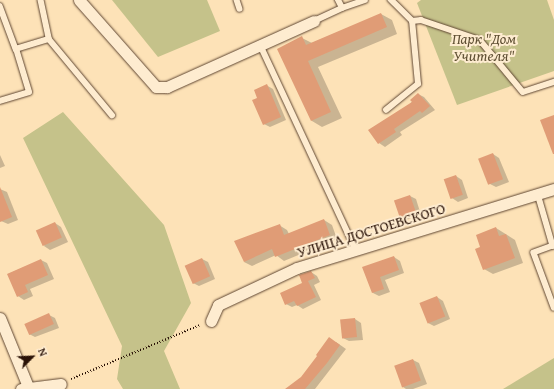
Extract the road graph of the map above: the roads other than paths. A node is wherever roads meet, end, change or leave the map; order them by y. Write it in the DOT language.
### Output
graph roads {
  1 [pos="41,0"];
  2 [pos="79,0"];
  3 [pos="237,0"];
  4 [pos="338,0"];
  5 [pos="365,0"];
  6 [pos="391,0"];
  7 [pos="0,6"];
  8 [pos="342,8"];
  9 [pos="240,9"];
  10 [pos="314,20"];
  11 [pos="412,21"];
  12 [pos="49,38"];
  13 [pos="260,44"];
  14 [pos="16,49"];
  15 [pos="554,82"];
  16 [pos="0,101"];
  17 [pos="386,110"];
  18 [pos="112,115"];
  19 [pos="554,189"];
  20 [pos="538,194"];
  21 [pos="554,246"];
  22 [pos="356,250"];
  23 [pos="554,307"];
  24 [pos="0,318"];
  25 [pos="211,321"];
  26 [pos="61,384"];
  27 [pos="26,388"];
  1 -- 12 [label="lane"];
  2 -- 13 [label="street"];
  3 -- 9 [label="lane"];
  4 -- 8 [label="lane"];
  5 -- 8 [label="lane"];
  6 -- 11 [label="lane"];
  7 -- 14 [label="lane"];
  8 -- 10 [label="lane"];
  10 -- 13 [label="street"];
  11 -- 15 [label="lane"];
  11 -- 17 [label="lane"];
  12 -- 14 [label="lane"];
  12 -- 18 [label="lane"];
  13 -- 22 [label="lane"];
  14 -- 16 [label="lane"];
  19 -- 20 [label="street, УЛИЦА ДОСТОЕВСКОГО"];
  20 -- 21 [label="lane"];
  20 -- 22 [label="street, УЛИЦА ДОСТОЕВСКОГО"];
  21 -- 23 [label="lane"];
  22 -- 25 [label="street, УЛИЦА ДОСТОЕВСКОГО"];
  24 -- 27 [label="street"];
  26 -- 27 [label="street"];
}
